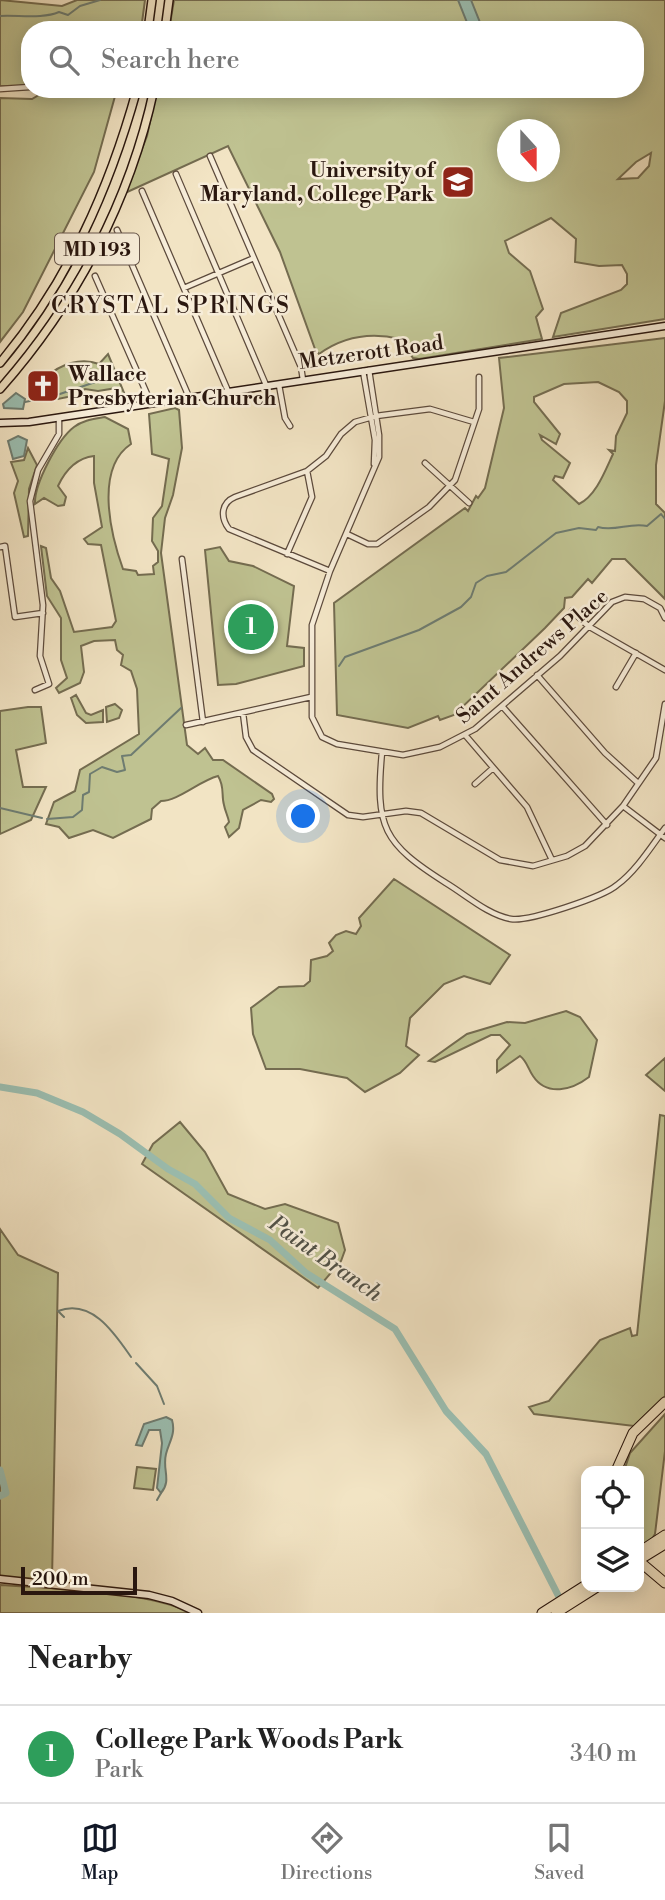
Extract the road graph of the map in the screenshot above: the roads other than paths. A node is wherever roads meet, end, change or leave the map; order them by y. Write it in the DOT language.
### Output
graph roads {
  1 [pos="152,0"];
  2 [pos="169,0"];
  3 [pos="149,21"];
  4 [pos="166,21"];
  5 [pos="21,88"];
  6 [pos="0,89"];
  7 [pos="135,98"];
  8 [pos="152,98"];
  9 [pos="210,156"];
  10 [pos="176,174"];
  11 [pos="142,191"];
  12 [pos="117,230"];
  13 [pos="254,258"];
  14 [pos="218,273"];
  15 [pos="95,276"];
  16 [pos="184,288"];
  17 [pos="665,326"];
  18 [pos="0,363"];
  19 [pos="366,370"];
  20 [pos="479,377"];
  21 [pos="303,380"];
  22 [pos="279,384"];
  23 [pos="266,385"];
  24 [pos="0,389"];
  25 [pos="228,391"];
  26 [pos="189,397"];
  27 [pos="150,403"];
  28 [pos="59,417"];
  29 [pos="374,417"];
  30 [pos="474,422"];
  31 [pos="0,423"];
  32 [pos="290,426"];
  33 [pos="425,463"];
  34 [pos="307,471"];
  35 [pos="450,488"];
  36 [pos="469,503"];
  37 [pos="347,534"];
  38 [pos="0,547"];
  39 [pos="287,554"];
  40 [pos="182,559"];
  41 [pos="330,571"];
  42 [pos="572,611"];
  43 [pos="43,613"];
  44 [pos="665,618"];
  45 [pos="588,626"];
  46 [pos="636,653"];
  47 [pos="665,670"];
  48 [pos="537,675"];
  49 [pos="615,687"];
  50 [pos="35,690"];
  51 [pos="311,697"];
  52 [pos="665,704"];
  53 [pos="502,706"];
  54 [pos="243,713"];
  55 [pos="203,722"];
  56 [pos="186,725"];
  57 [pos="466,736"];
  58 [pos="382,752"];
  59 [pos="493,768"];
  60 [pos="638,783"];
  61 [pos="475,784"];
  62 [pos="623,806"];
  63 [pos="383,815"];
  64 [pos="607,825"];
  65 [pos="665,828"];
  66 [pos="663,836"];
  67 [pos="552,860"];
  68 [pos="665,1402"];
  69 [pos="618,1466"];
  70 [pos="665,1535"];
  71 [pos="665,1544"];
  72 [pos="644,1549"];
  73 [pos="644,1558"];
  74 [pos="644,1566"];
  75 [pos="0,1579"];
  76 [pos="665,1583"];
  77 [pos="581,1588"];
  78 [pos="589,1592"];
  79 [pos="558,1612"];
  80 [pos="198,1613"];
  81 [pos="542,1613"];
  1 -- 3 [label="main road"];
  2 -- 4 [label="main road"];
  5 -- 6 [label="street"];
  7 -- 18 [label="main road, MD 193"];
  8 -- 24 [label="main road, MD 193"];
  9 -- 13 [label="street"];
  10 -- 14 [label="street"];
  11 -- 16 [label="street"];
  12 -- 26 [label="street"];
  13 -- 14 [label="street"];
  13 -- 21 [label="street"];
  14 -- 16 [label="street"];
  14 -- 23 [label="street"];
  15 -- 27 [label="street"];
  16 -- 25 [label="street"];
  17 -- 19 [label="street, Metzerott Road"];
  19 -- 21 [label="street, Metzerott Road"];
  19 -- 29 [label="street, Saint Andrews Place"];
  20 -- 30 [label="street"];
  21 -- 22 [label="street, Metzerott Road"];
  22 -- 23 [label="street, Metzerott Road"];
  22 -- 32 [label="street"];
  23 -- 25 [label="street, Metzerott Road"];
  25 -- 26 [label="street, Metzerott Road"];
  26 -- 27 [label="street, Metzerott Road"];
  27 -- 28 [label="street, Metzerott Road"];
  28 -- 31 [label="street, Metzerott Road"];
  28 -- 43 [label="street"];
  29 -- 30 [label="street"];
  29 -- 34 [label="street"];
  29 -- 37 [label="street, Saint Andrews Place"];
  30 -- 35 [label="street"];
  33 -- 35 [label="street"];
  34 -- 39 [label="street"];
  34 -- 39 [label="street"];
  35 -- 36 [label="street"];
  35 -- 37 [label="street"];
  37 -- 41 [label="street, Saint Andrews Place"];
  38 -- 43 [label="street"];
  39 -- 41 [label="street"];
  40 -- 55 [label="street"];
  41 -- 51 [label="street, Saint Andrews Place"];
  42 -- 45 [label="street"];
  43 -- 50 [label="street"];
  44 -- 45 [label="street, Saint Andrews Place"];
  45 -- 46 [label="street"];
  45 -- 48 [label="street, Saint Andrews Place"];
  46 -- 47 [label="street"];
  46 -- 49 [label="street"];
  48 -- 53 [label="street, Saint Andrews Place"];
  48 -- 60 [label="street"];
  51 -- 54 [label="street"];
  51 -- 58 [label="street, Saint Andrews Place"];
  52 -- 60 [label="street"];
  53 -- 57 [label="street, Saint Andrews Place"];
  53 -- 64 [label="street"];
  54 -- 55 [label="street"];
  54 -- 63 [label="street"];
  55 -- 56 [label="street"];
  57 -- 58 [label="street, Saint Andrews Place"];
  57 -- 59 [label="street"];
  58 -- 63 [label="street"];
  59 -- 61 [label="street"];
  59 -- 67 [label="street"];
  60 -- 62 [label="street"];
  62 -- 64 [label="street"];
  62 -- 66 [label="street"];
  63 -- 66 [label="street"];
  63 -- 67 [label="street"];
  64 -- 67 [label="street"];
  65 -- 66 [label="street"];
  68 -- 69 [label="highway"];
  70 -- 72 [label="highway"];
  71 -- 73 [label="highway"];
  74 -- 76 [label="highway"];
  75 -- 80 [label="street"];
  77 -- 81 [label="highway"];
  78 -- 79 [label="highway"];
}
